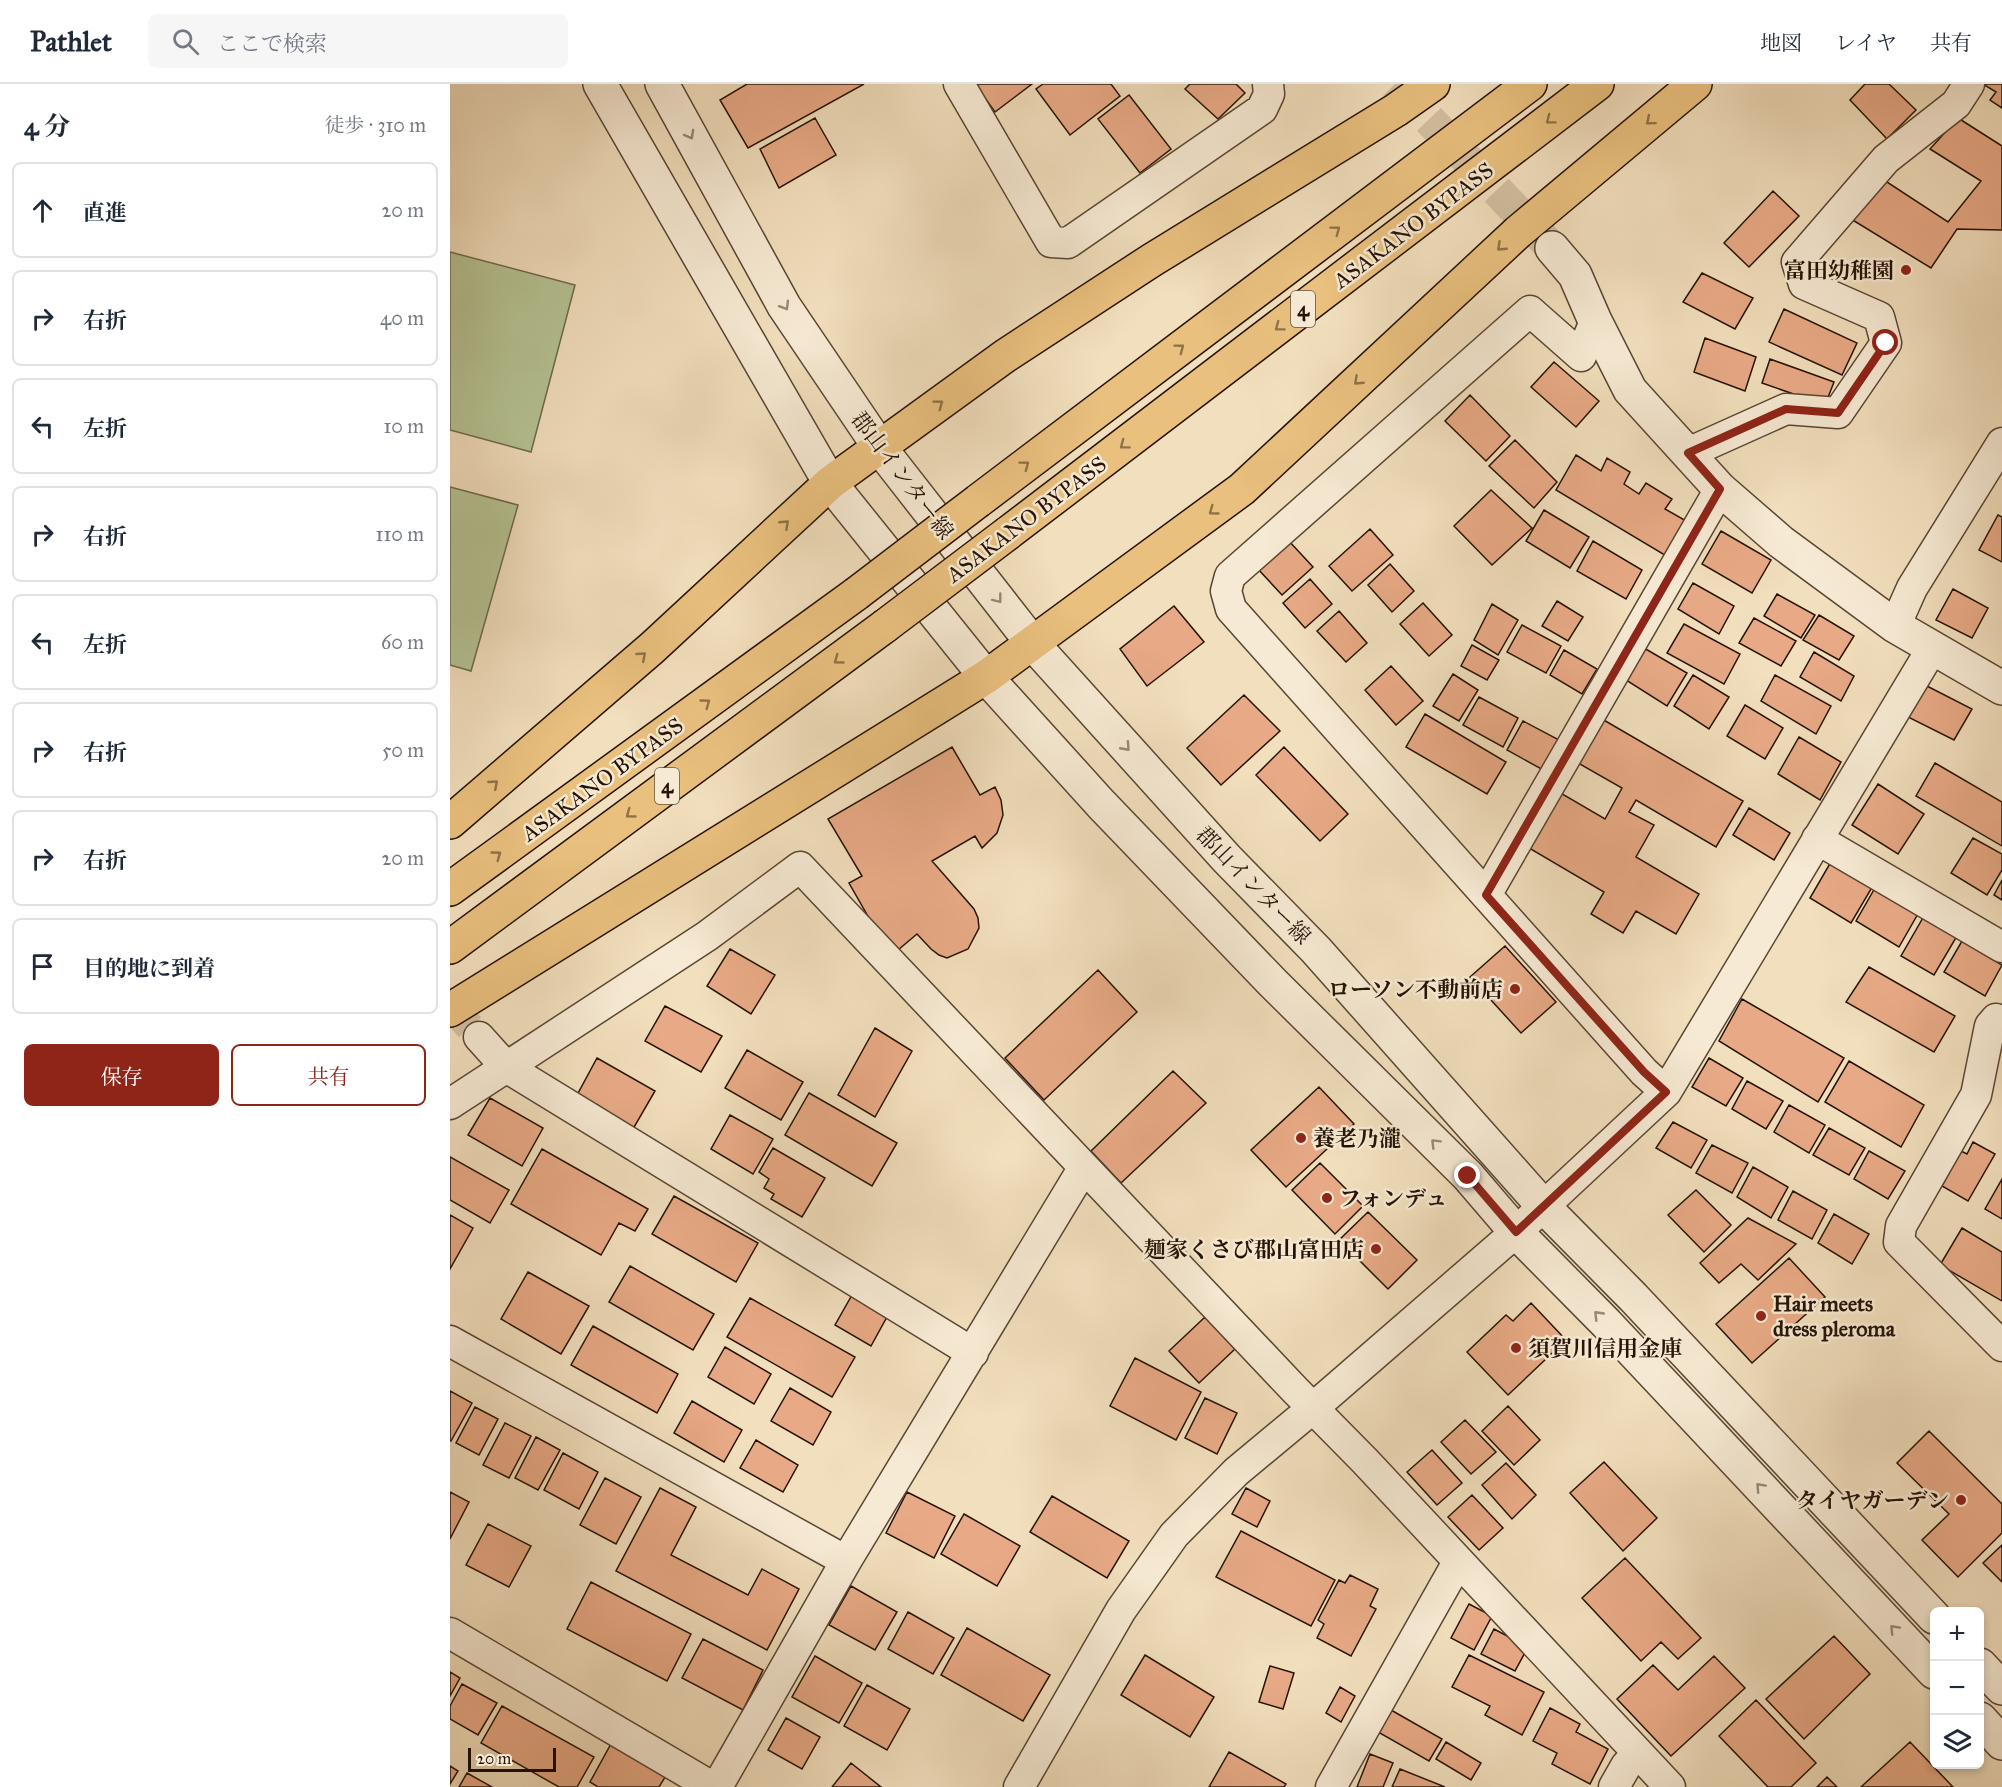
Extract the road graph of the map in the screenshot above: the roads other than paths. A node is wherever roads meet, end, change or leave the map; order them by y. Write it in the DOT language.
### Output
graph roads {
  1 [pos="600,84"];
  2 [pos="662,84"];
  3 [pos="959,84"];
  4 [pos="1268,84"];
  5 [pos="1433,84"];
  6 [pos="1530,84"];
  7 [pos="1597,84"];
  8 [pos="1695,84"];
  9 [pos="1969,84"];
  10 [pos="1552,248"];
  11 [pos="1595,321"];
  12 [pos="2002,443"];
  13 [pos="880,448"];
  14 [pos="1688,453"];
  15 [pos="830,483"];
  16 [pos="1720,489"];
  17 [pos="1895,626"];
  18 [pos="1033,644"];
  19 [pos="1933,647"];
  20 [pos="986,677"];
  21 [pos="2002,688"];
  22 [pos="450,822"];
  23 [pos="1817,840"];
  24 [pos="450,890"];
  25 [pos="1486,895"];
  26 [pos="450,947"];
  27 [pos="2002,947"];
  28 [pos="450,1010"];
  29 [pos="2000,1017"];
  30 [pos="479,1037"];
  31 [pos="506,1067"];
  32 [pos="1666,1092"];
  33 [pos="450,1104"];
  34 [pos="1084,1167"];
  35 [pos="1544,1207"];
  36 [pos="1516,1232"];
  37 [pos="450,1341"];
  38 [pos="2002,1346"];
  39 [pos="973,1353"];
  40 [pos="1313,1408"];
  41 [pos="846,1561"];
  42 [pos="1458,1562"];
  43 [pos="1930,1612"];
  44 [pos="450,1633"];
  45 [pos="1930,1667"];
  46 [pos="1984,1669"];
  47 [pos="2002,1688"];
  48 [pos="1984,1723"];
  49 [pos="2002,1743"];
  50 [pos="1638,1753"];
  51 [pos="715,1787"];
  52 [pos="1020,1787"];
  53 [pos="1331,1787"];
  54 [pos="1614,1787"];
  55 [pos="1670,1787"];
  1 -- 15 [label="street"];
  2 -- 13 [label="street, 郡山インター線, one-way"];
  3 -- 4 [label="street"];
  13 -- 5 [label="highway, one-way"];
  24 -- 6 [label="highway, ASAKANO BYPASS / 4, one-way, bridge"];
  7 -- 26 [label="highway, ASAKANO BYPASS / 4, one-way, bridge"];
  8 -- 18 [label="highway, one-way"];
  9 -- 14 [label="street"];
  10 -- 11 [label="street"];
  11 -- 14 [label="street"];
  11 -- 25 [label="street"];
  12 -- 17 [label="street"];
  13 -- 15 [label="highway"];
  13 -- 18 [label="street, 郡山インター線, one-way"];
  14 -- 16 [label="street"];
  15 -- 20 [label="street"];
  22 -- 15 [label="highway, one-way"];
  16 -- 17 [label="street"];
  16 -- 25 [label="street"];
  17 -- 19 [label="street"];
  18 -- 20 [label="highway"];
  18 -- 35 [label="street, 郡山インター線, one-way"];
  19 -- 21 [label="street"];
  19 -- 23 [label="street"];
  20 -- 28 [label="highway"];
  36 -- 20 [label="street, one-way"];
  23 -- 27 [label="street"];
  23 -- 32 [label="street"];
  25 -- 32 [label="street"];
  29 -- 38 [label="street"];
  30 -- 31 [label="street"];
  31 -- 33 [label="street"];
  31 -- 34 [label="street"];
  31 -- 39 [label="street"];
  32 -- 35 [label="street"];
  34 -- 39 [label="street"];
  34 -- 40 [label="street"];
  35 -- 36 [label="street"];
  35 -- 43 [label="street, 郡山インター線"];
  36 -- 40 [label="street"];
  45 -- 36 [label="street, one-way"];
  37 -- 41 [label="street"];
  39 -- 41 [label="street"];
  40 -- 42 [label="street"];
  40 -- 52 [label="street"];
  41 -- 51 [label="street"];
  42 -- 50 [label="street"];
  42 -- 53 [label="street"];
  44 -- 51 [label="street"];
  46 -- 47 [label="street"];
  48 -- 49 [label="street"];
  50 -- 54 [label="street"];
  50 -- 55 [label="street"];
}
